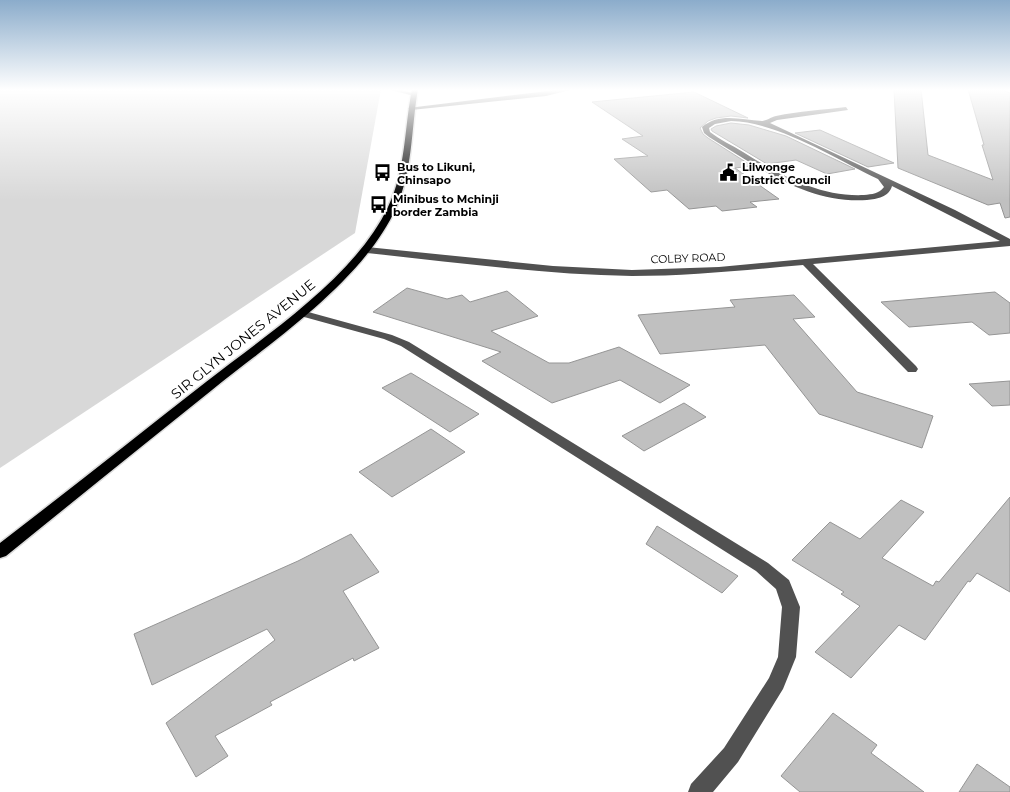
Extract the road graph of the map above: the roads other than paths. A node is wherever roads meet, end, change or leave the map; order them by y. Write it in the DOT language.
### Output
graph roads {
  1 [pos="409,126"];
  2 [pos="707,126"];
  3 [pos="772,126"];
  4 [pos="880,177"];
  5 [pos="1010,243"];
  6 [pos="367,250"];
  7 [pos="805,262"];
  8 [pos="301,313"];
  9 [pos="912,369"];
  10 [pos="0,552"];
  11 [pos="699,792"];
  1 -- 6 [label="main road, SIR GLYN JONES AVENUE"];
  2 -- 4 [label="street"];
  3 -- 4 [label="street"];
  4 -- 5 [label="street"];
  5 -- 7 [label="street, COLBY ROAD"];
  6 -- 7 [label="street, COLBY ROAD"];
  6 -- 8 [label="main road, SIR GLYN JONES AVENUE"];
  7 -- 9 [label="street"];
  8 -- 10 [label="main road, SIR GLYN JONES AVENUE"];
  8 -- 11 [label="street"];
}
